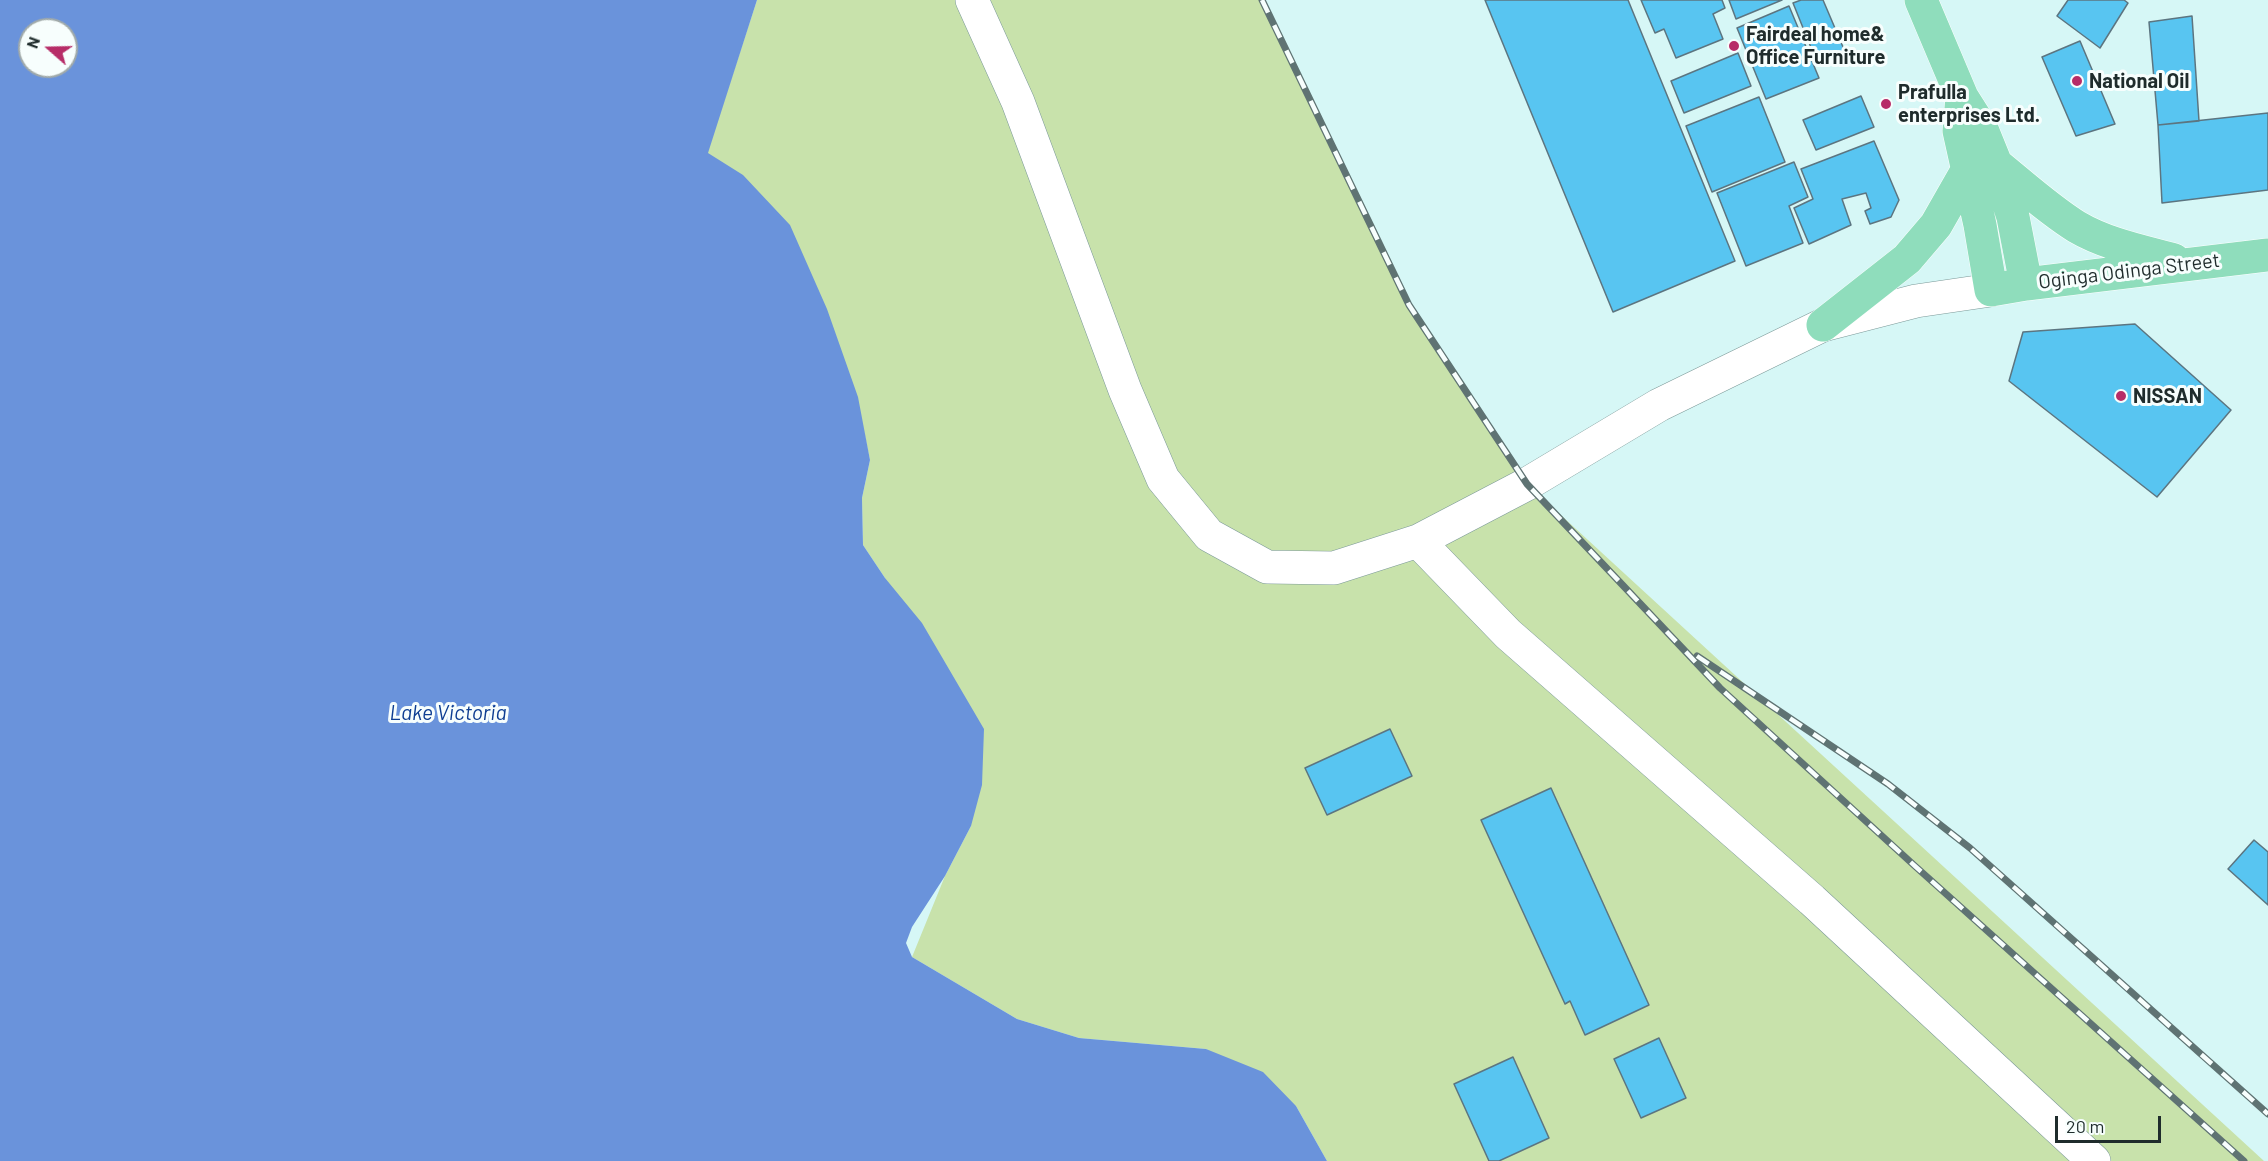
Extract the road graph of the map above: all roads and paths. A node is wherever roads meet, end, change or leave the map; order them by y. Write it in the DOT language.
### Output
graph roads {
  1 [pos="972,0"];
  2 [pos="1921,0"];
  3 [pos="1982,166"];
  4 [pos="2268,255"];
  5 [pos="2189,264"];
  6 [pos="2026,284"];
  7 [pos="1991,290"];
  8 [pos="1823,325"];
  9 [pos="1418,541"];
  10 [pos="2094,1161"];
  1 -- 9 [label="street"];
  2 -- 3 [label="main road"];
  3 -- 5 [label="main road"];
  3 -- 6 [label="main road"];
  3 -- 7 [label="main road"];
  3 -- 8 [label="main road"];
  4 -- 5 [label="main road, Oginga Odinga Street"];
  5 -- 6 [label="main road, Oginga Odinga Street"];
  6 -- 7 [label="main road, Oginga Odinga Street"];
  7 -- 8 [label="street"];
  8 -- 9 [label="street"];
  9 -- 10 [label="street"];
}
